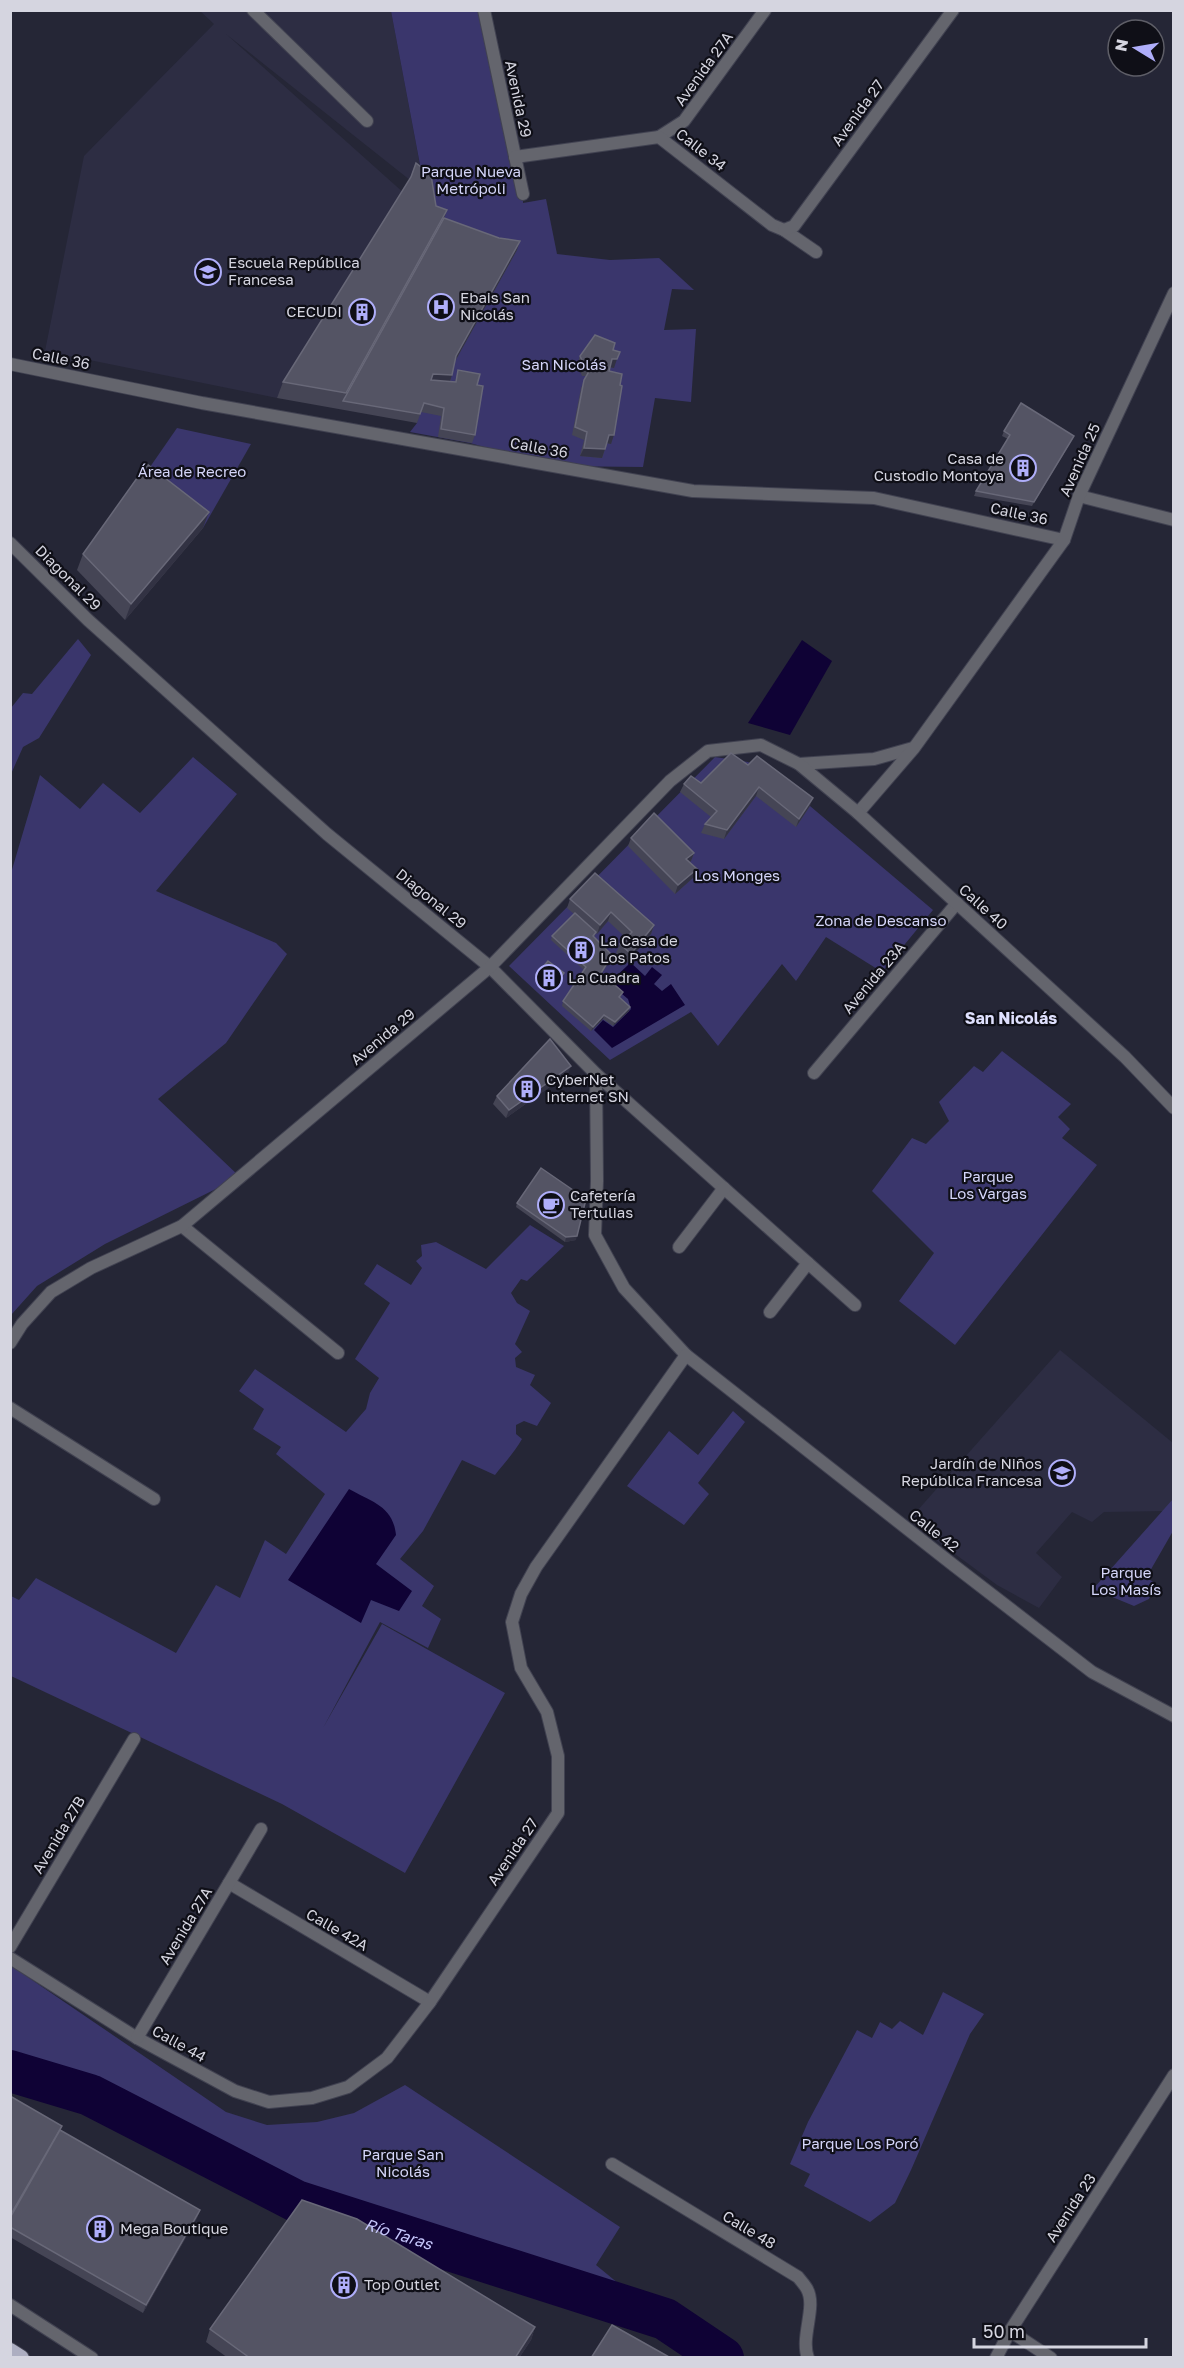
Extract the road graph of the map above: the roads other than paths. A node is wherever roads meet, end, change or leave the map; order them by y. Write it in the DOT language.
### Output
graph roads {
  1 [pos="253,10"];
  2 [pos="484,10"];
  3 [pos="765,10"];
  4 [pos="953,10"];
  5 [pos="367,121"];
  6 [pos="659,136"];
  7 [pos="515,157"];
  8 [pos="523,194"];
  9 [pos="784,230"];
  10 [pos="816,252"];
  11 [pos="1173,293"];
  12 [pos="10,364"];
  13 [pos="1079,496"];
  14 [pos="1173,520"];
  15 [pos="1064,540"];
  16 [pos="10,543"];
  17 [pos="760,745"];
  18 [pos="914,748"];
  19 [pos="799,764"];
  20 [pos="858,813"];
  21 [pos="957,903"];
  22 [pos="490,967"];
  23 [pos="814,1072"];
  24 [pos="596,1074"];
  25 [pos="1173,1108"];
  26 [pos="724,1188"];
  27 [pos="182,1226"];
  28 [pos="679,1247"];
  29 [pos="808,1263"];
  30 [pos="855,1305"];
  31 [pos="770,1312"];
  32 [pos="10,1343"];
  33 [pos="338,1353"];
  34 [pos="686,1355"];
  35 [pos="10,1408"];
  36 [pos="154,1499"];
  37 [pos="1173,1716"];
  38 [pos="134,1739"];
  39 [pos="261,1830"];
  40 [pos="229,1883"];
  41 [pos="10,1947"];
  42 [pos="10,1958"];
  43 [pos="430,2002"];
  44 [pos="137,2038"];
  45 [pos="1173,2075"];
  46 [pos="348,2087"];
  47 [pos="612,2164"];
  48 [pos="10,2305"];
  49 [pos="1010,2331"];
  50 [pos="10,2351"];
  51 [pos="88,2356"];
  52 [pos="21,2358"];
  53 [pos="808,2358"];
  54 [pos="996,2358"];
  55 [pos="1051,2358"];
  1 -- 5 [label="street"];
  2 -- 7 [label="street, Avenida 29"];
  3 -- 6 [label="street, Avenida 27A"];
  4 -- 9 [label="street, Avenida 27"];
  6 -- 7 [label="street, Calle 34"];
  6 -- 9 [label="street, Calle 34"];
  7 -- 8 [label="street, Avenida 29"];
  9 -- 10 [label="street, Calle 34"];
  11 -- 13 [label="street, Avenida 25"];
  12 -- 15 [label="street, Calle 36"];
  13 -- 14 [label="street"];
  13 -- 15 [label="street, Avenida 25"];
  15 -- 18 [label="street, Avenida 25"];
  16 -- 22 [label="street, Diagonal 29"];
  17 -- 19 [label="street, Calle 40"];
  17 -- 22 [label="street, Avenida 29"];
  18 -- 19 [label="street"];
  18 -- 20 [label="street, Avenida 25"];
  19 -- 20 [label="street, Calle 40"];
  20 -- 21 [label="street, Calle 40"];
  21 -- 23 [label="street, Avenida 23A"];
  21 -- 25 [label="street, Calle 40"];
  22 -- 24 [label="street, Diagonal 29"];
  22 -- 27 [label="street, Avenida 29"];
  24 -- 26 [label="street, Diagonal 29"];
  24 -- 34 [label="street"];
  26 -- 28 [label="street"];
  26 -- 29 [label="street, Diagonal 29"];
  27 -- 32 [label="street, Avenida 29"];
  27 -- 33 [label="street"];
  29 -- 30 [label="street, Diagonal 29"];
  29 -- 31 [label="street"];
  34 -- 37 [label="street, Calle 42"];
  34 -- 43 [label="street, Avenida 27"];
  35 -- 36 [label="street"];
  38 -- 41 [label="street, Avenida 27B"];
  39 -- 40 [label="street, Avenida 27A"];
  40 -- 43 [label="street, Calle 42A"];
  40 -- 44 [label="street, Avenida 27A"];
  42 -- 44 [label="street, Calle 44"];
  43 -- 46 [label="street, Avenida 27"];
  44 -- 46 [label="street, Calle 44"];
  45 -- 49 [label="street, Avenida 23"];
  47 -- 53 [label="street, Calle 48"];
  48 -- 51 [label="street"];
  49 -- 54 [label="street, Avenida 23"];
  49 -- 55 [label="street"];
  50 -- 52 [label="highway"];
}
